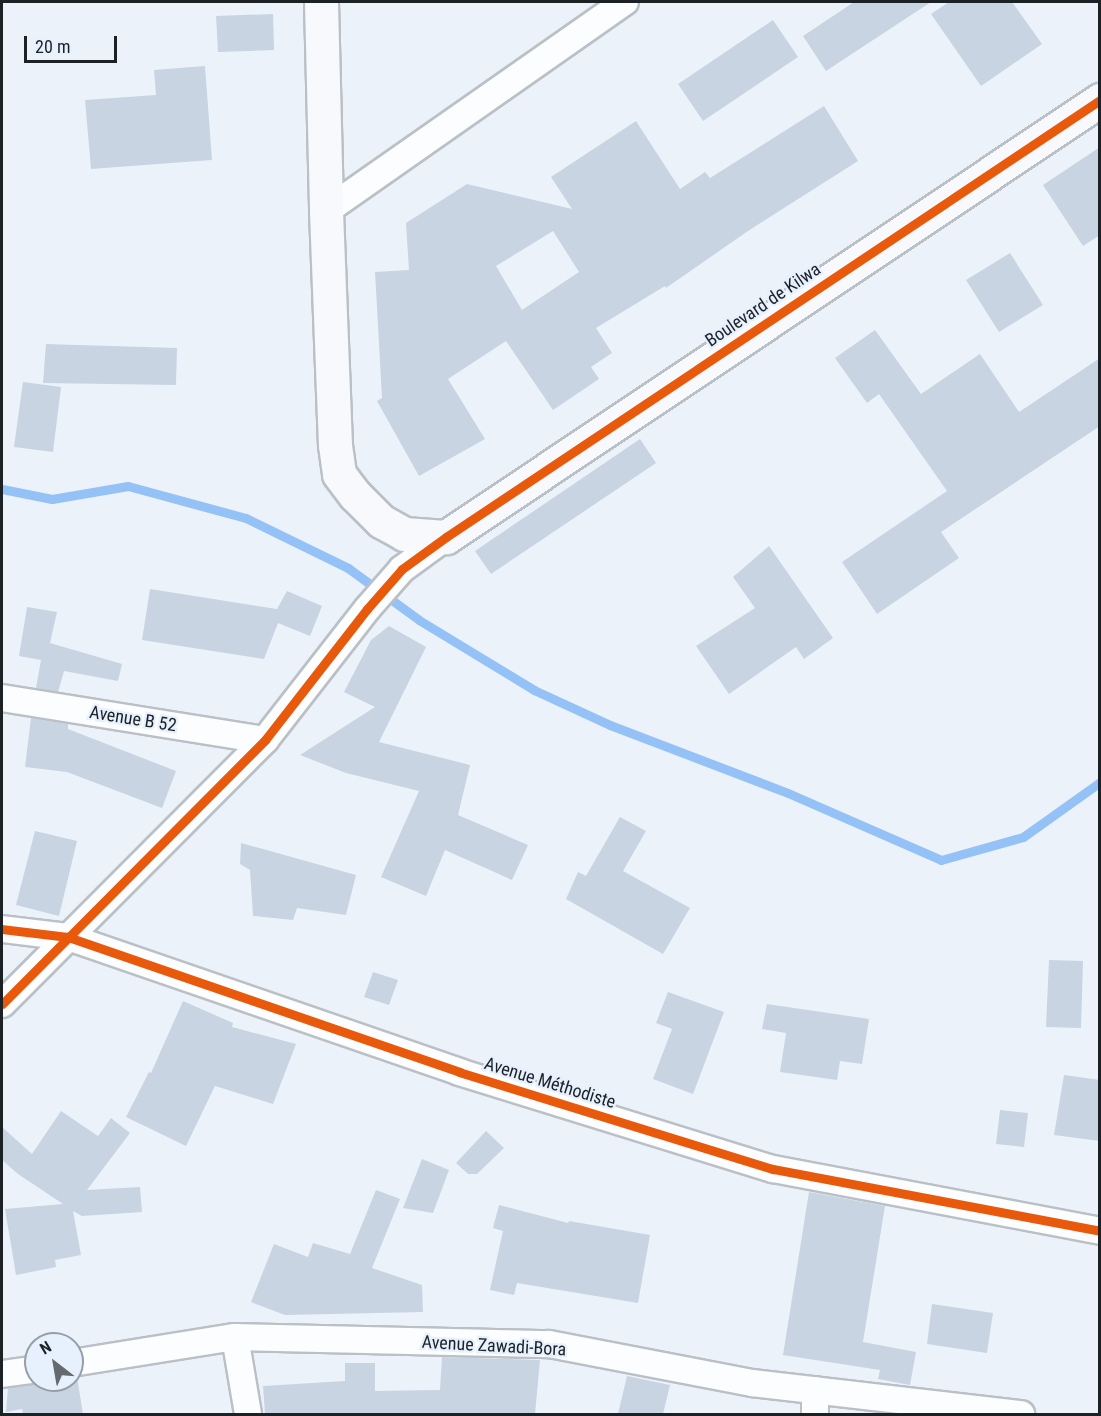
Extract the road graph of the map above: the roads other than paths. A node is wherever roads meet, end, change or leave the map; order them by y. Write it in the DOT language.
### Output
graph roads {
  1 [pos="321,2"];
  2 [pos="625,2"];
  3 [pos="1100,100"];
  4 [pos="326,211"];
  5 [pos="446,537"];
  6 [pos="2,698"];
  7 [pos="265,740"];
  8 [pos="2,929"];
  9 [pos="68,937"];
  10 [pos="2,1004"];
  11 [pos="1100,1231"];
  12 [pos="235,1337"];
  13 [pos="84,1361"];
  14 [pos="24,1371"];
  15 [pos="2,1374"];
  16 [pos="815,1402"];
  17 [pos="248,1414"];
  18 [pos="1021,1414"];
  1 -- 4 [label="street"];
  2 -- 4 [label="street"];
  3 -- 5 [label="street, Boulevard de Kilwa"];
  4 -- 5 [label="street"];
  5 -- 7 [label="street"];
  6 -- 7 [label="street, Avenue B 52"];
  7 -- 9 [label="street"];
  8 -- 9 [label="street, Avenue Méthodiste"];
  9 -- 10 [label="street"];
  9 -- 11 [label="street, Avenue Méthodiste"];
  12 -- 13 [label="street, Avenue Zawadi-Bora"];
  12 -- 16 [label="street, Avenue Zawadi-Bora"];
  12 -- 17 [label="street"];
  14 -- 15 [label="street"];
  16 -- 18 [label="street, Avenue Zawadi-Bora"];
}
